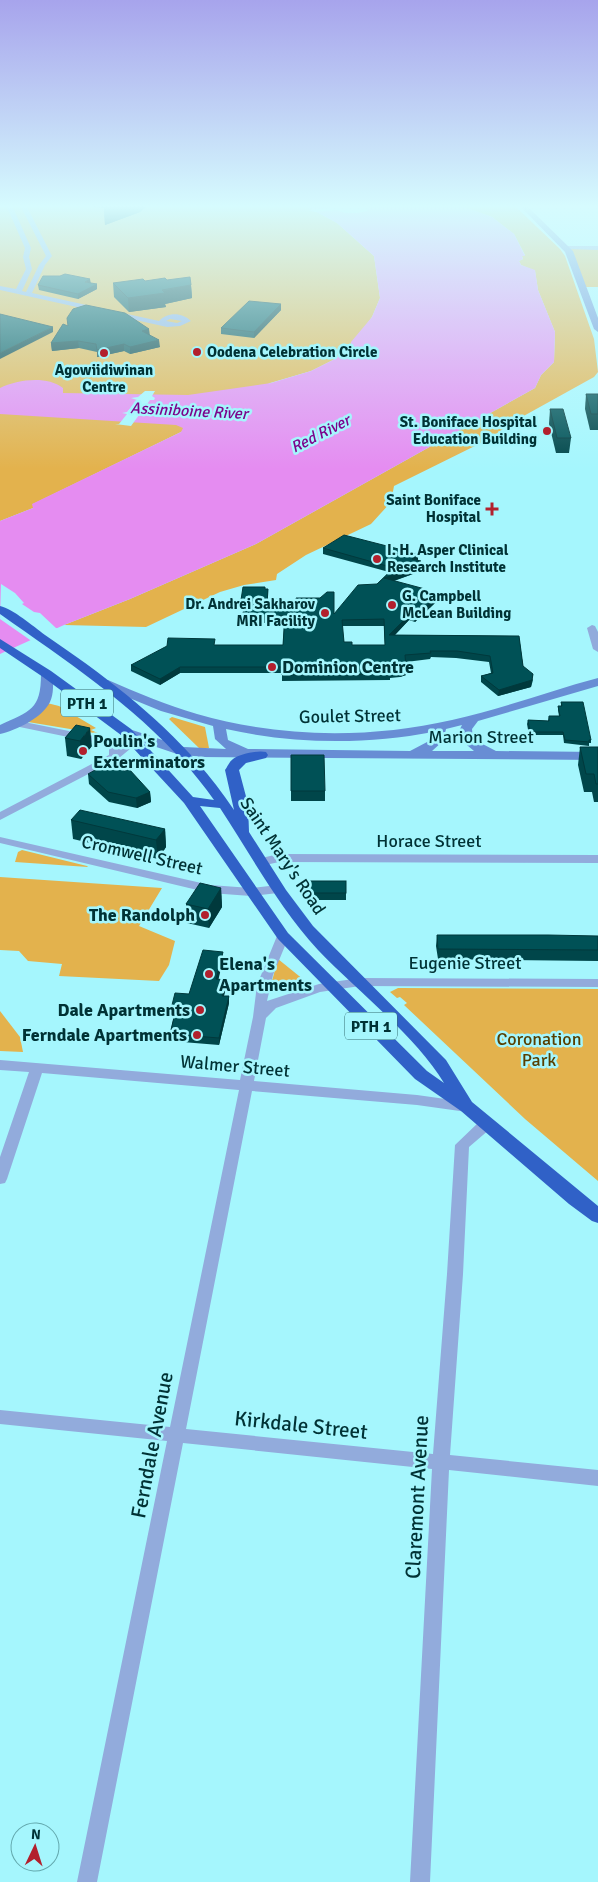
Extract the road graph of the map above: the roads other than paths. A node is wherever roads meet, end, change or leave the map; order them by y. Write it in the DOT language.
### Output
graph roads {
  1 [pos="22,293"];
  2 [pos="585,293"];
  3 [pos="28,294"];
  4 [pos="126,316"];
  5 [pos="174,316"];
  6 [pos="167,325"];
  7 [pos="598,329"];
  8 [pos="0,609"];
  9 [pos="592,628"];
  10 [pos="0,643"];
  11 [pos="598,649"];
  12 [pos="47,674"];
  13 [pos="598,682"];
  14 [pos="104,684"];
  15 [pos="473,720"];
  16 [pos="14,723"];
  17 [pos="220,724"];
  18 [pos="440,727"];
  19 [pos="0,730"];
  20 [pos="129,736"];
  21 [pos="182,751"];
  22 [pos="261,754"];
  23 [pos="405,755"];
  24 [pos="115,756"];
  25 [pos="501,756"];
  26 [pos="598,756"];
  27 [pos="190,800"];
  28 [pos="224,805"];
  29 [pos="0,817"];
  30 [pos="242,833"];
  31 [pos="0,840"];
  32 [pos="598,859"];
  33 [pos="261,862"];
  34 [pos="278,889"];
  35 [pos="251,892"];
  36 [pos="283,936"];
  37 [pos="360,982"];
  38 [pos="598,983"];
  39 [pos="332,986"];
  40 [pos="260,1017"];
  41 [pos="0,1065"];
  42 [pos="37,1068"];
  43 [pos="247,1086"];
  44 [pos="467,1107"];
  45 [pos="485,1124"];
  46 [pos="0,1179"];
  47 [pos="598,1216"];
  48 [pos="0,1417"];
  49 [pos="177,1435"];
  50 [pos="442,1462"];
  51 [pos="598,1478"];
  52 [pos="87,1882"];
  53 [pos="420,1882"];
  1 -- 3 [label="street"];
  2 -- 7 [label="main road"];
  3 -- 4 [label="street"];
  4 -- 5 [label="street"];
  4 -- 6 [label="street"];
  5 -- 6 [label="street"];
  5 -- 6 [label="street"];
  8 -- 14 [label="highway, Saint Mary's Road / PTH 1"];
  9 -- 11 [label="street"];
  10 -- 12 [label="highway, PTH 1"];
  12 -- 16 [label="main road"];
  12 -- 20 [label="highway, PTH 1"];
  13 -- 15 [label="main road, Goulet Street"];
  14 -- 17 [label="main road, Goulet Street"];
  14 -- 21 [label="highway, Saint Mary's Road / PTH 1"];
  15 -- 18 [label="main road, Goulet Street"];
  15 -- 25 [label="main road"];
  16 -- 19 [label="main road"];
  16 -- 24 [label="street"];
  17 -- 18 [label="main road, Goulet Street"];
  17 -- 22 [label="main road"];
  18 -- 23 [label="main road"];
  20 -- 21 [label="main road, Marion Street"];
  20 -- 24 [label="street"];
  20 -- 27 [label="highway, PTH 1"];
  21 -- 22 [label="main road, Marion Street"];
  21 -- 28 [label="highway, Saint Mary's Road / PTH 1"];
  22 -- 23 [label="main road, Marion Street"];
  22 -- 30 [label="highway"];
  23 -- 25 [label="main road, Marion Street"];
  24 -- 29 [label="street"];
  25 -- 26 [label="main road, Marion Street"];
  27 -- 28 [label="highway"];
  27 -- 35 [label="highway, PTH 1"];
  28 -- 30 [label="highway, Saint Mary's Road / PTH 1"];
  30 -- 33 [label="highway, Saint Mary's Road / PTH 1"];
  31 -- 35 [label="street, Cromwell Street"];
  32 -- 33 [label="street, Horace Street"];
  33 -- 34 [label="highway, Saint Mary's Road / PTH 1"];
  34 -- 35 [label="street, Cromwell Street"];
  34 -- 37 [label="highway, Saint Mary's Road / PTH 1"];
  35 -- 36 [label="highway, PTH 1"];
  36 -- 39 [label="highway, Saint Mary's Road / PTH 1"];
  36 -- 40 [label="street, Ferndale Avenue"];
  37 -- 38 [label="street, Eugenie Street"];
  37 -- 39 [label="street, Eugenie Street"];
  37 -- 44 [label="highway, Saint Mary's Road / PTH 1"];
  39 -- 40 [label="street"];
  39 -- 44 [label="highway, Saint Mary's Road / PTH 1"];
  40 -- 43 [label="street, Ferndale Avenue"];
  41 -- 42 [label="street, Walmer Street"];
  42 -- 43 [label="street, Walmer Street"];
  42 -- 46 [label="street"];
  43 -- 44 [label="street, Walmer Street"];
  43 -- 49 [label="street, Ferndale Avenue"];
  44 -- 45 [label="highway, Saint Mary's Road / PTH 1"];
  45 -- 47 [label="highway, Saint Mary's Road / PTH 1"];
  45 -- 50 [label="street, Claremont Avenue"];
  48 -- 49 [label="street, Kirkdale Street"];
  49 -- 50 [label="street, Kirkdale Street"];
  49 -- 52 [label="street, Ferndale Avenue"];
  50 -- 51 [label="street, Kirkdale Street"];
  50 -- 53 [label="street, Claremont Avenue"];
}
